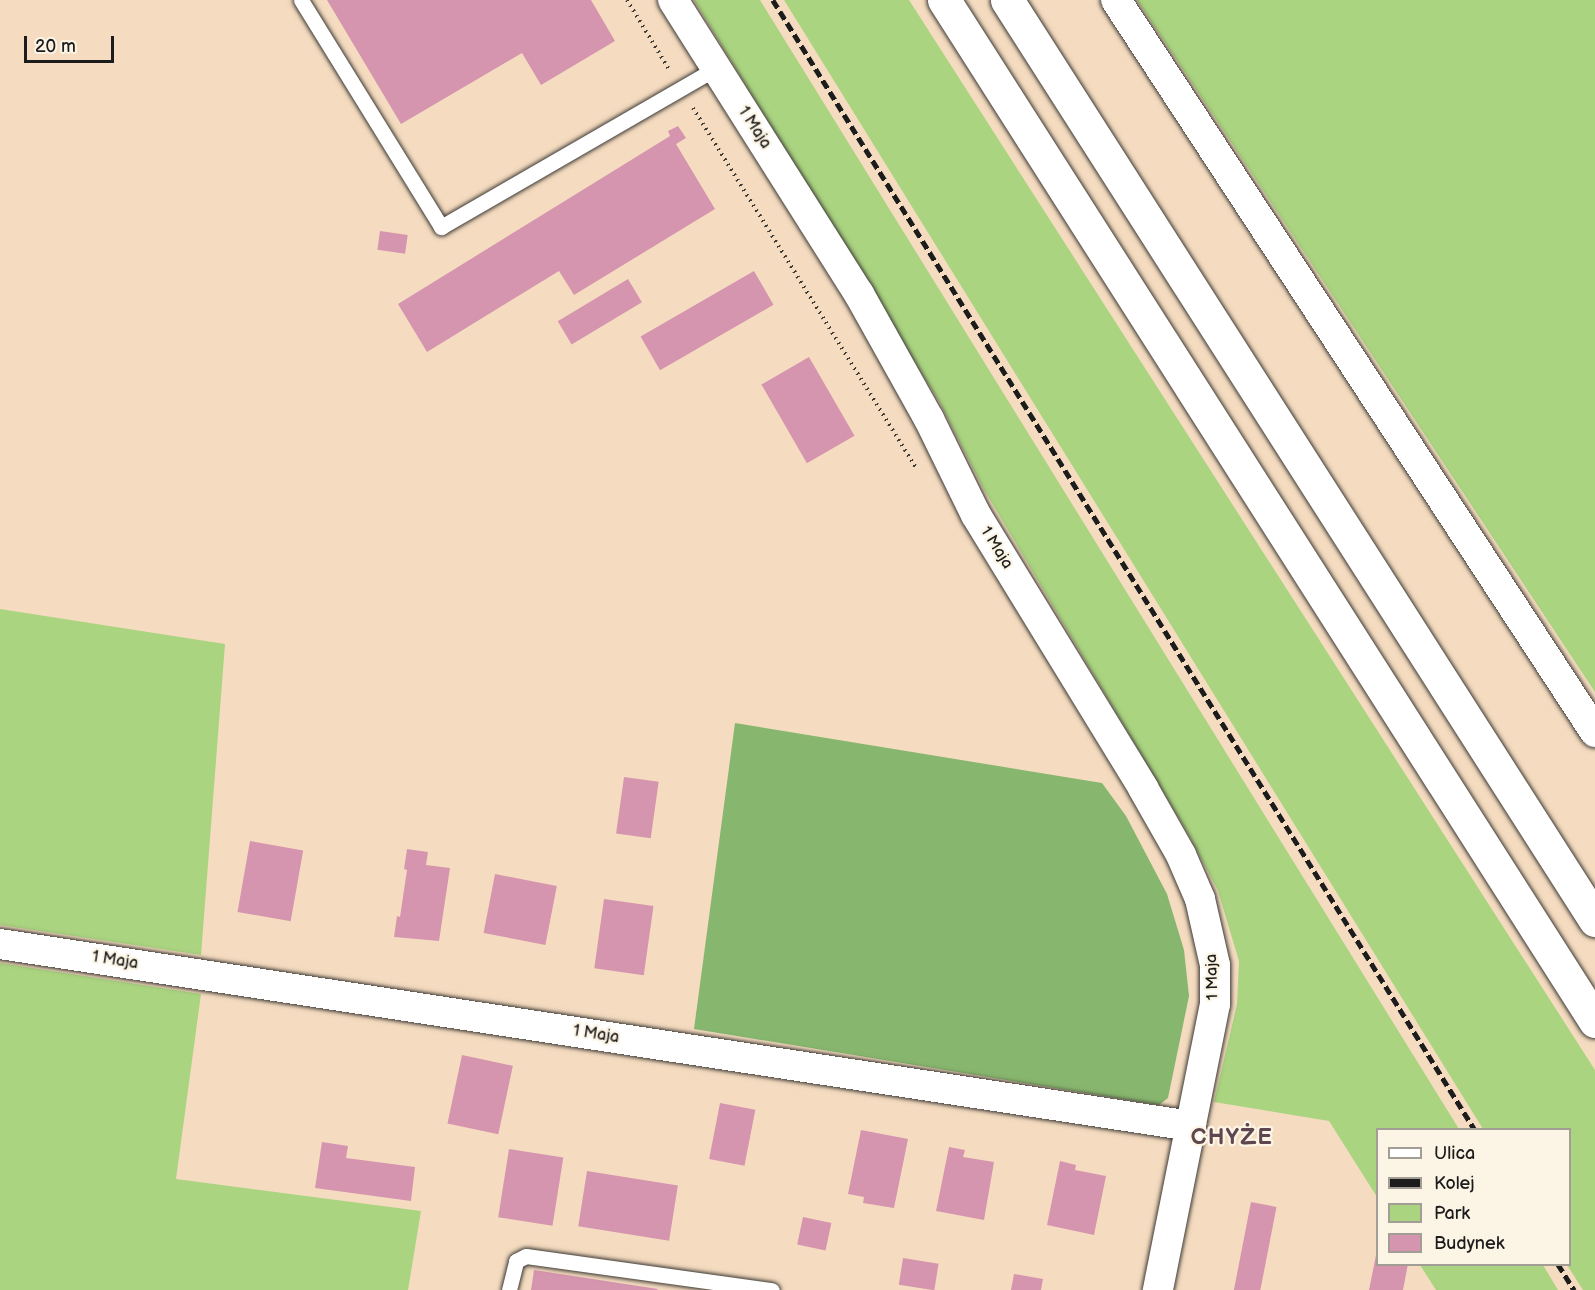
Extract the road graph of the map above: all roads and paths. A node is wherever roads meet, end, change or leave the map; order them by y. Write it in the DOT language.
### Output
graph roads {
  1 [pos="301,0"];
  2 [pos="627,0"];
  3 [pos="673,0"];
  4 [pos="944,0"];
  5 [pos="1007,0"];
  6 [pos="1116,0"];
  7 [pos="715,69"];
  8 [pos="680,89"];
  9 [pos="921,477"];
  10 [pos="1595,732"];
  11 [pos="1595,920"];
  12 [pos="0,944"];
  13 [pos="1595,1021"];
  14 [pos="1191,1126"];
  15 [pos="509,1290"];
  16 [pos="772,1290"];
  17 [pos="1158,1290"];
  1 -- 8 [label="lane"];
  2 -- 8 [label="path"];
  3 -- 7 [label="street, 1 Maja"];
  4 -- 13 [label="highway"];
  5 -- 11 [label="highway"];
  6 -- 10 [label="street"];
  7 -- 8 [label="lane"];
  7 -- 14 [label="street, 1 Maja"];
  8 -- 9 [label="path"];
  12 -- 14 [label="street, 1 Maja"];
  14 -- 17 [label="street, 1 Maja"];
  15 -- 16 [label="lane"];
}
